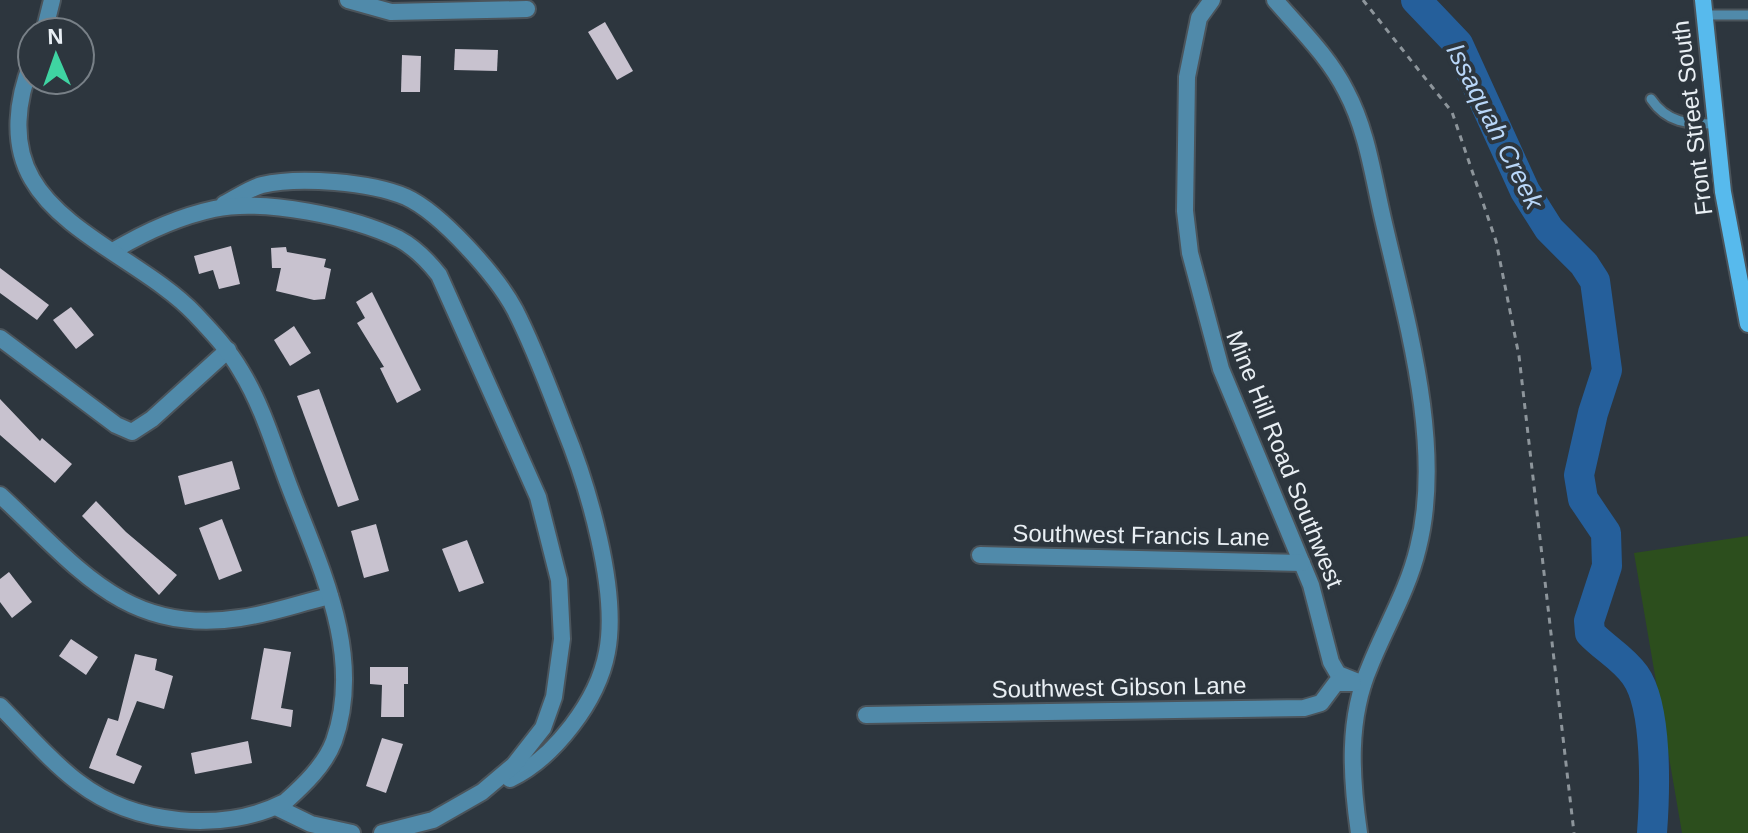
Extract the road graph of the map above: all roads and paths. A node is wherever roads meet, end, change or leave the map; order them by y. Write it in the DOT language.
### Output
graph roads {
  1 [pos="348,0"];
  2 [pos="1212,0"];
  3 [pos="1275,0"];
  4 [pos="1363,0"];
  5 [pos="1704,8"];
  6 [pos="527,9"];
  7 [pos="1748,15"];
  8 [pos="21,96"];
  9 [pos="1651,99"];
  10 [pos="1715,124"];
  11 [pos="216,208"];
  12 [pos="113,251"];
  13 [pos="1748,324"];
  14 [pos="0,338"];
  15 [pos="228,350"];
  16 [pos="0,495"];
  17 [pos="980,555"];
  18 [pos="1302,563"];
  19 [pos="330,596"];
  20 [pos="1363,684"];
  21 [pos="0,706"];
  22 [pos="866,715"];
  23 [pos="482,792"];
  24 [pos="278,808"];
  25 [pos="352,833"];
  26 [pos="382,833"];
  27 [pos="1359,833"];
  28 [pos="1574,833"];
  1 -- 6 [label="street"];
  2 -- 18 [label="street, Mine Hill Road Southwest"];
  3 -- 20 [label="street"];
  4 -- 28 [label="path"];
  5 -- 7 [label="lane"];
  5 -- 10 [label="main road, Front Street South"];
  8 -- 12 [label="street"];
  9 -- 10 [label="lane"];
  10 -- 13 [label="main road, Front Street South"];
  11 -- 12 [label="street"];
  11 -- 23 [label="street"];
  11 -- 23 [label="street"];
  12 -- 15 [label="street"];
  14 -- 15 [label="street"];
  15 -- 19 [label="street"];
  16 -- 19 [label="street"];
  17 -- 18 [label="street, Southwest Francis Lane"];
  18 -- 20 [label="street, Mine Hill Road Southwest"];
  19 -- 24 [label="street"];
  20 -- 22 [label="street, Southwest Gibson Lane"];
  20 -- 27 [label="street"];
  21 -- 24 [label="street"];
  23 -- 26 [label="street"];
  24 -- 25 [label="street"];
}
